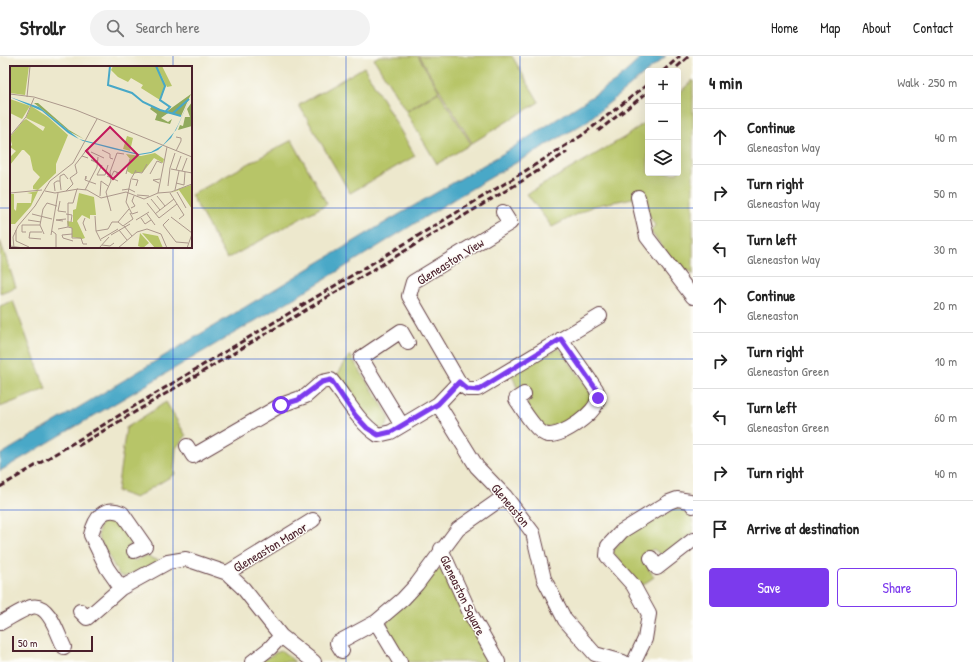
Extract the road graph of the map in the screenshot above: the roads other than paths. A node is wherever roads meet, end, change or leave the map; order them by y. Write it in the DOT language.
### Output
graph roads {
  1 [pos="638,197"];
  2 [pos="503,212"];
  3 [pos="693,297"];
  4 [pos="600,316"];
  5 [pos="561,339"];
  6 [pos="408,343"];
  7 [pos="459,382"];
  8 [pos="524,394"];
  9 [pos="438,404"];
  10 [pos="401,424"];
  11 [pos="187,446"];
  12 [pos="505,496"];
  13 [pos="693,506"];
  14 [pos="313,520"];
  15 [pos="693,540"];
  16 [pos="441,549"];
  17 [pos="134,551"];
  18 [pos="651,558"];
  19 [pos="227,573"];
  20 [pos="121,588"];
  21 [pos="80,612"];
  22 [pos="376,622"];
  23 [pos="0,623"];
  24 [pos="281,636"];
  25 [pos="64,647"];
  26 [pos="342,651"];
  27 [pos="252,662"];
  28 [pos="314,662"];
  29 [pos="400,662"];
  30 [pos="498,662"];
  31 [pos="624,662"];
  32 [pos="634,662"];
  1 -- 3 [label="street"];
  2 -- 7 [label="street, Gleneaston View"];
  4 -- 5 [label="street"];
  5 -- 7 [label="street"];
  5 -- 8 [label="street"];
  6 -- 10 [label="street"];
  7 -- 9 [label="street"];
  9 -- 10 [label="street"];
  9 -- 12 [label="street, Gleneaston"];
  10 -- 11 [label="street"];
  12 -- 16 [label="street, Gleneaston Square"];
  12 -- 31 [label="street, Gleneaston"];
  13 -- 32 [label="street"];
  14 -- 19 [label="street, Gleneaston Manor"];
  15 -- 18 [label="street"];
  16 -- 22 [label="street, Gleneaston Square"];
  16 -- 30 [label="street, Gleneaston Square"];
  17 -- 20 [label="street"];
  19 -- 20 [label="street"];
  19 -- 24 [label="street"];
  20 -- 21 [label="street"];
  22 -- 26 [label="street, Gleneaston Square"];
  22 -- 29 [label="street"];
  23 -- 25 [label="street"];
  24 -- 27 [label="street"];
  24 -- 28 [label="street"];
}
